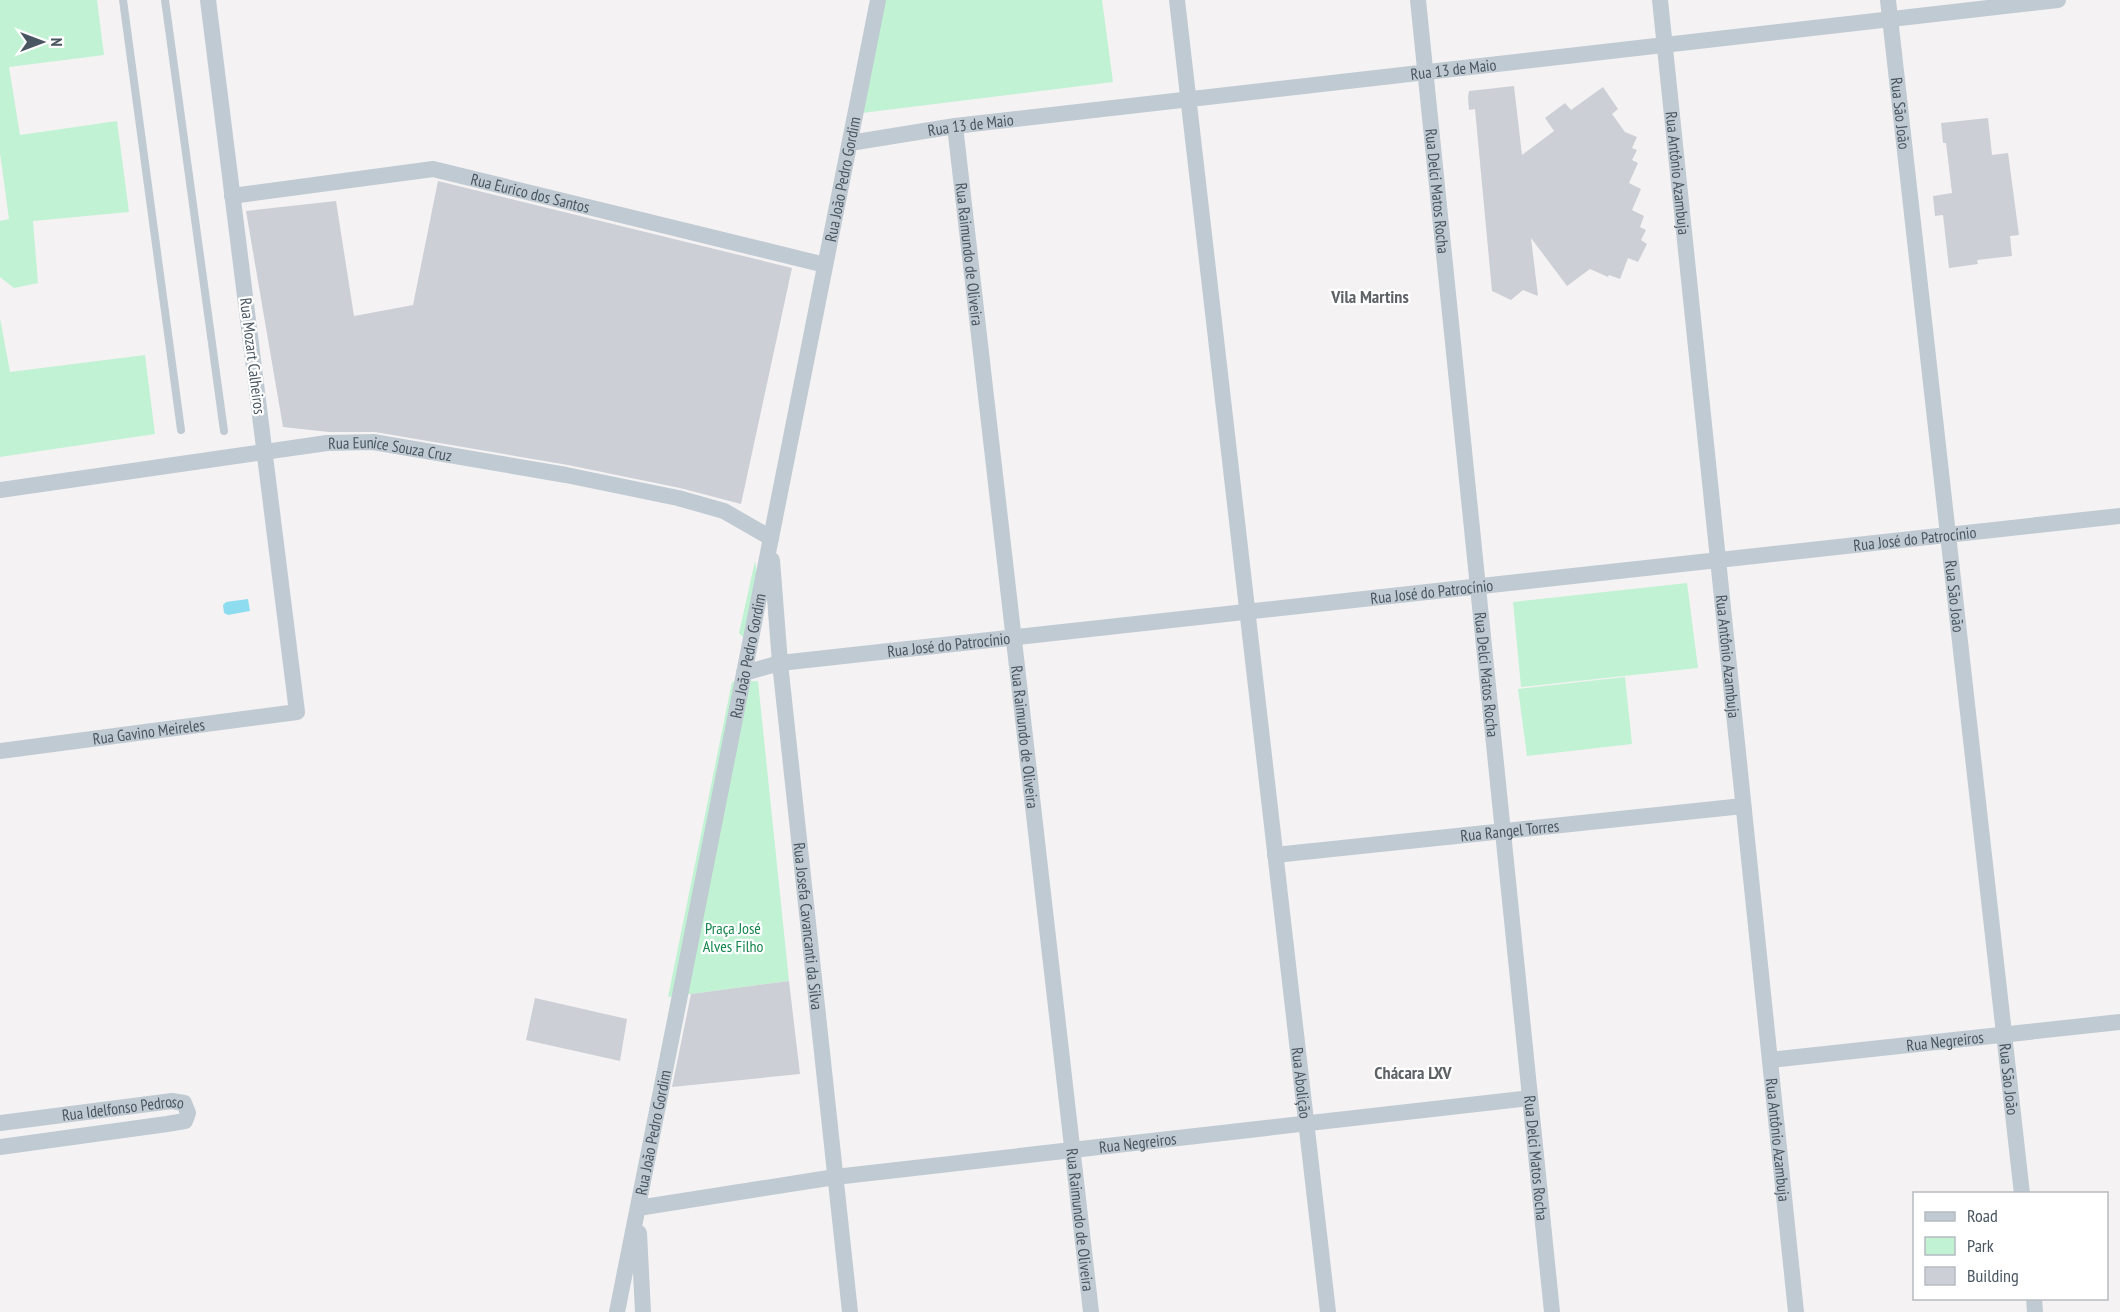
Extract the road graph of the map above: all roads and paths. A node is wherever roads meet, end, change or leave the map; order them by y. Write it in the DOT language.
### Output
graph roads {
  1 [pos="123,0"];
  2 [pos="165,0"];
  3 [pos="208,0"];
  4 [pos="878,0"];
  5 [pos="1177,0"];
  6 [pos="1418,0"];
  7 [pos="1660,0"];
  8 [pos="1888,0"];
  9 [pos="2058,0"];
  10 [pos="1891,19"];
  11 [pos="1664,45"];
  12 [pos="1425,72"];
  13 [pos="1188,99"];
  14 [pos="955,126"];
  15 [pos="850,143"];
  16 [pos="232,196"];
  17 [pos="825,265"];
  18 [pos="181,430"];
  19 [pos="224,431"];
  20 [pos="265,452"];
  21 [pos="0,490"];
  22 [pos="2120,516"];
  23 [pos="1948,535"];
  24 [pos="771,538"];
  25 [pos="1718,560"];
  26 [pos="1478,587"];
  27 [pos="1247,612"];
  28 [pos="1013,638"];
  29 [pos="780,663"];
  30 [pos="744,673"];
  31 [pos="297,712"];
  32 [pos="0,751"];
  33 [pos="1743,806"];
  34 [pos="1503,831"];
  35 [pos="1275,855"];
  36 [pos="2120,1022"];
  37 [pos="2004,1035"];
  38 [pos="1770,1060"];
  39 [pos="1530,1098"];
  40 [pos="0,1123"];
  41 [pos="1306,1123"];
  42 [pos="0,1147"];
  43 [pos="1072,1150"];
  44 [pos="835,1177"];
  45 [pos="2022,1192"];
  46 [pos="638,1208"];
  47 [pos="617,1312"];
  48 [pos="643,1312"];
  49 [pos="850,1312"];
  50 [pos="1091,1312"];
  51 [pos="1328,1312"];
  52 [pos="1552,1312"];
  53 [pos="1796,1312"];
  1 -- 18 [label="lane"];
  2 -- 19 [label="lane"];
  3 -- 16 [label="street, Rua Mozart Calheiros"];
  4 -- 15 [label="street, Rua João Pedro Gordim"];
  5 -- 13 [label="street, Rua Abolição"];
  6 -- 12 [label="street, Rua Delci Matos Rocha"];
  7 -- 11 [label="street, Rua Antônio Azambuja"];
  8 -- 10 [label="street, Rua São João"];
  9 -- 10 [label="street, Rua 13 de Maio"];
  10 -- 11 [label="street, Rua 13 de Maio"];
  10 -- 23 [label="street, Rua São João"];
  11 -- 12 [label="street, Rua 13 de Maio"];
  11 -- 25 [label="street, Rua Antônio Azambuja"];
  12 -- 13 [label="street, Rua 13 de Maio"];
  12 -- 26 [label="street, Rua Delci Matos Rocha"];
  13 -- 14 [label="street, Rua 13 de Maio"];
  13 -- 27 [label="street, Rua Abolição"];
  14 -- 15 [label="street, Rua 13 de Maio"];
  14 -- 28 [label="street, Rua Raimundo de Oliveira"];
  15 -- 17 [label="street, Rua João Pedro Gordim"];
  16 -- 17 [label="street, Rua Eurico dos Santos"];
  16 -- 20 [label="street, Rua Mozart Calheiros"];
  17 -- 24 [label="street, Rua João Pedro Gordim"];
  20 -- 21 [label="street, Rua Eunice Souza Cruz"];
  20 -- 24 [label="street, Rua Eunice Souza Cruz"];
  20 -- 31 [label="street, Rua Mozart Calheiros"];
  22 -- 23 [label="street, Rua José do Patrocínio"];
  23 -- 25 [label="street, Rua José do Patrocínio"];
  23 -- 37 [label="street, Rua São João"];
  24 -- 29 [label="street, Rua Josefa Cavancanti da Silva"];
  24 -- 30 [label="street, Rua João Pedro Gordim"];
  25 -- 26 [label="street, Rua José do Patrocínio"];
  25 -- 33 [label="street, Rua Antônio Azambuja"];
  26 -- 27 [label="street, Rua José do Patrocínio"];
  26 -- 34 [label="street, Rua Delci Matos Rocha"];
  27 -- 28 [label="street, Rua José do Patrocínio"];
  27 -- 35 [label="street, Rua Abolição"];
  28 -- 29 [label="street, Rua José do Patrocínio"];
  28 -- 43 [label="street, Rua Raimundo de Oliveira"];
  29 -- 30 [label="street, Rua José do Patrocínio"];
  29 -- 44 [label="street, Rua Josefa Cavancanti da Silva"];
  30 -- 46 [label="street, Rua João Pedro Gordim"];
  31 -- 32 [label="street, Rua Gavino Meireles"];
  33 -- 34 [label="street, Rua Rangel Torres"];
  33 -- 38 [label="street, Rua Antônio Azambuja"];
  34 -- 35 [label="street, Rua Rangel Torres"];
  34 -- 39 [label="street, Rua Delci Matos Rocha"];
  35 -- 41 [label="street, Rua Abolição"];
  36 -- 37 [label="street, Rua Negreiros"];
  37 -- 38 [label="street, Rua Negreiros"];
  37 -- 45 [label="street, Rua São João"];
  38 -- 53 [label="street, Rua Antônio Azambuja"];
  39 -- 41 [label="street, Rua Negreiros"];
  39 -- 52 [label="street, Rua Delci Matos Rocha"];
  40 -- 42 [label="street, Rua Idelfonso Pedroso"];
  41 -- 43 [label="street, Rua Negreiros"];
  41 -- 51 [label="street, Rua Abolição"];
  43 -- 44 [label="street, Rua Negreiros"];
  43 -- 50 [label="street, Rua Raimundo de Oliveira"];
  44 -- 46 [label="street, Rua Negreiros"];
  44 -- 49 [label="street, Rua Josefa Cavancanti da Silva"];
  46 -- 47 [label="street, Rua João Pedro Gordim"];
  46 -- 48 [label="street"];
}
